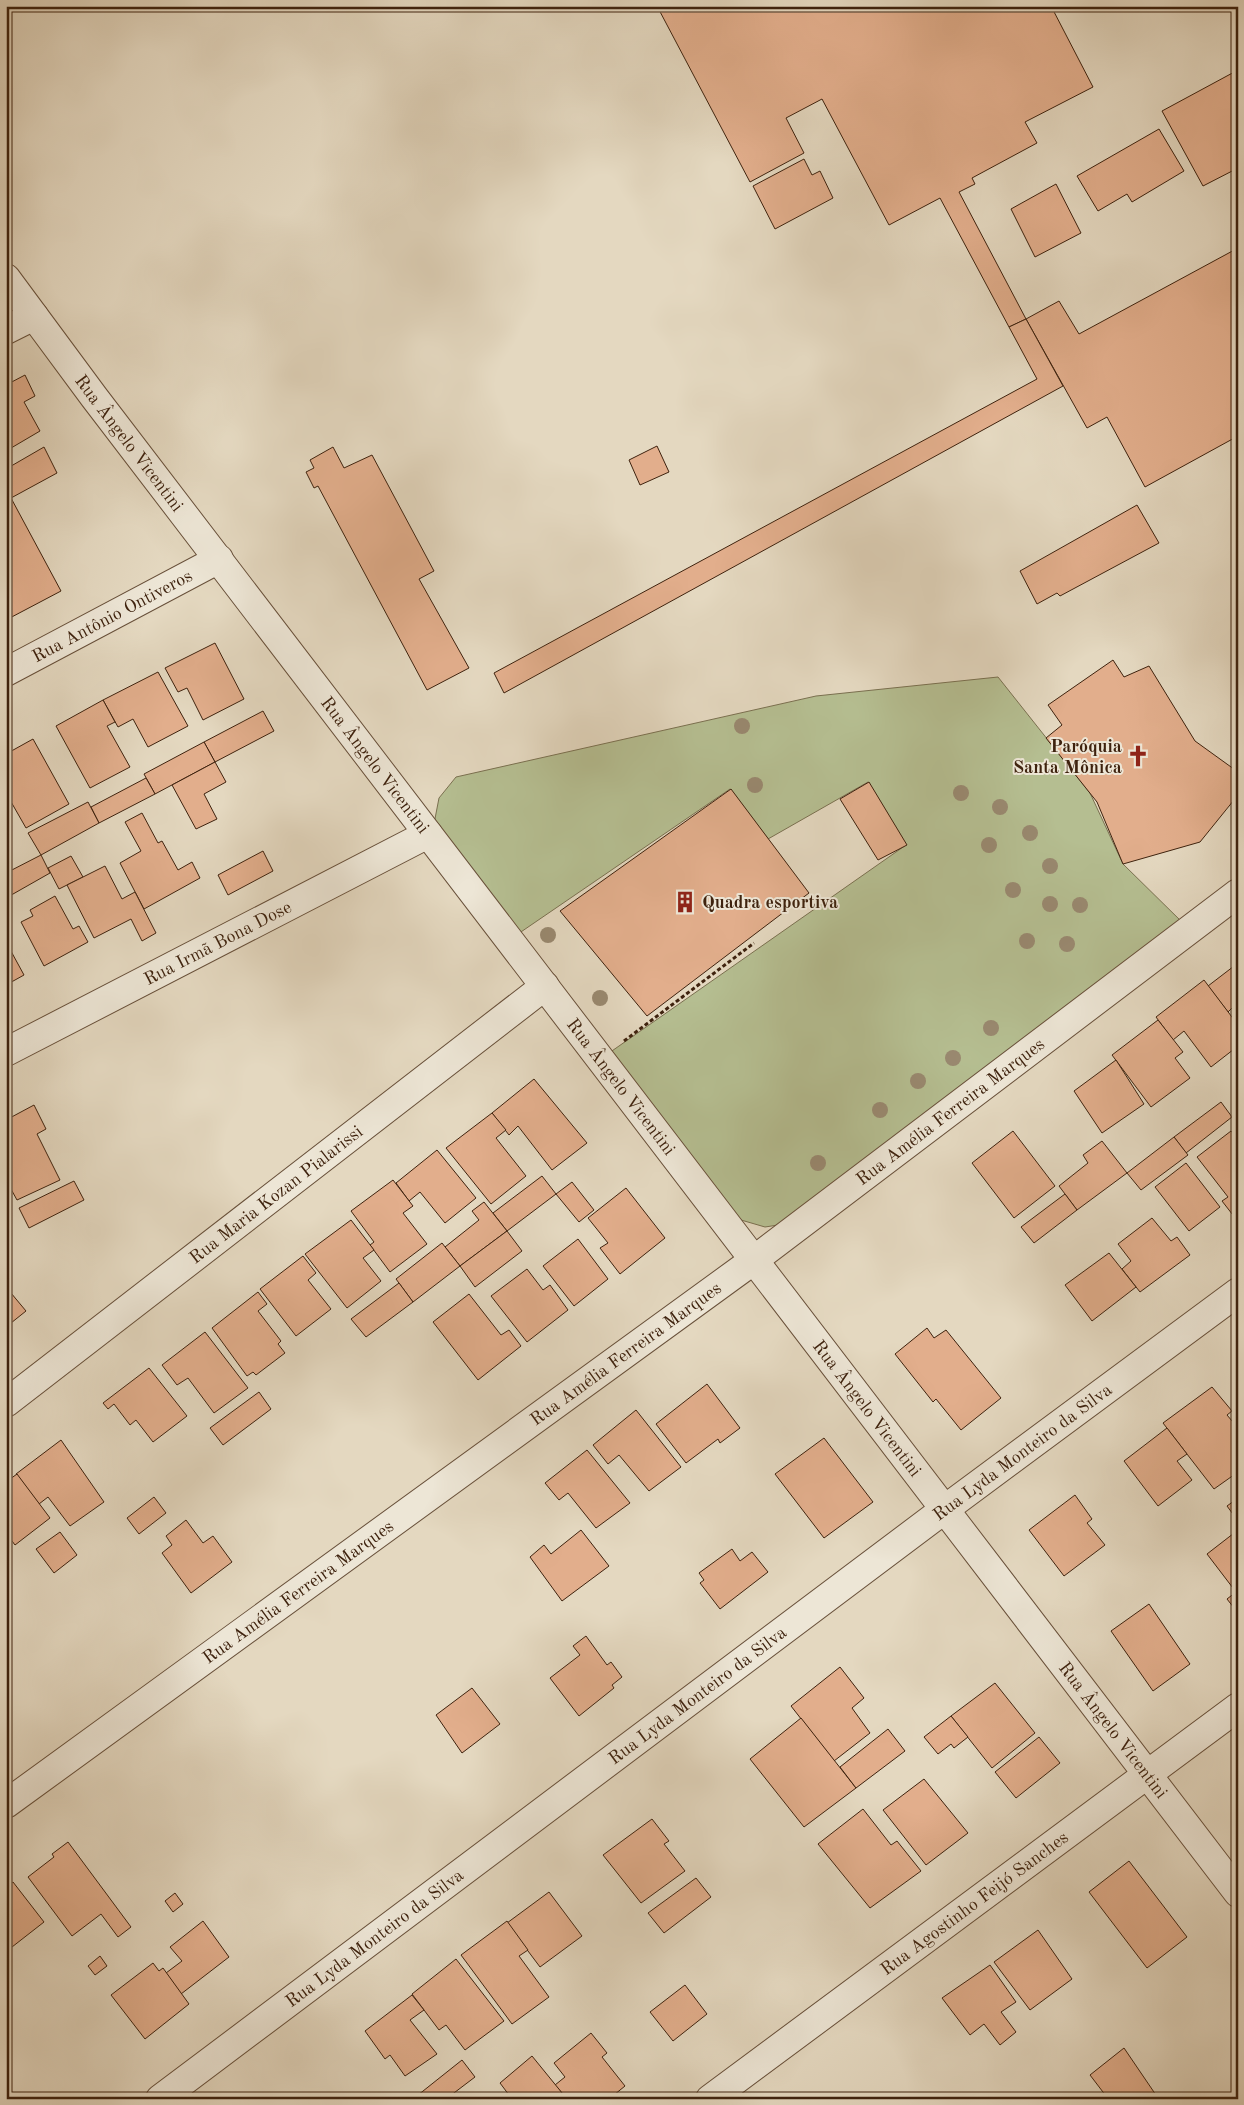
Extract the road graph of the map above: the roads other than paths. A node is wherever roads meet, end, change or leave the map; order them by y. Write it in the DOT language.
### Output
graph roads {
  1 [pos="6,278"];
  2 [pos="34,316"];
  3 [pos="6,330"];
  4 [pos="219,560"];
  5 [pos="6,672"];
  6 [pos="428,834"];
  7 [pos="1238,893"];
  8 [pos="545,986"];
  9 [pos="6,1052"];
  10 [pos="754,1260"];
  11 [pos="1238,1292"];
  12 [pos="6,1403"];
  13 [pos="945,1509"];
  14 [pos="1238,1707"];
  15 [pos="1147,1774"];
  16 [pos="6,1804"];
  17 [pos="1238,1893"];
  18 [pos="160,2099"];
  19 [pos="710,2099"];
  1 -- 2 [label="street, Rua Ângelo Vicentini"];
  2 -- 3 [label="street"];
  2 -- 4 [label="street, Rua Ângelo Vicentini"];
  4 -- 5 [label="street, Rua Antônio Ontiveros"];
  4 -- 6 [label="street, Rua Ângelo Vicentini"];
  6 -- 8 [label="street, Rua Ângelo Vicentini"];
  6 -- 9 [label="street, Rua Irmã Bona Dose"];
  7 -- 10 [label="street, Rua Amélia Ferreira Marques"];
  8 -- 10 [label="street, Rua Ângelo Vicentini"];
  8 -- 12 [label="street, Rua Maria Kozan Pialarissi"];
  10 -- 13 [label="street, Rua Ângelo Vicentini"];
  10 -- 16 [label="street, Rua Amélia Ferreira Marques"];
  11 -- 13 [label="street, Rua Lyda Monteiro da Silva"];
  13 -- 15 [label="street, Rua Ângelo Vicentini"];
  13 -- 18 [label="street, Rua Lyda Monteiro da Silva"];
  14 -- 15 [label="street, Rua Agostinho Feijó Sanches"];
  15 -- 17 [label="street, Rua Ângelo Vicentini"];
  15 -- 19 [label="street, Rua Agostinho Feijó Sanches"];
}
